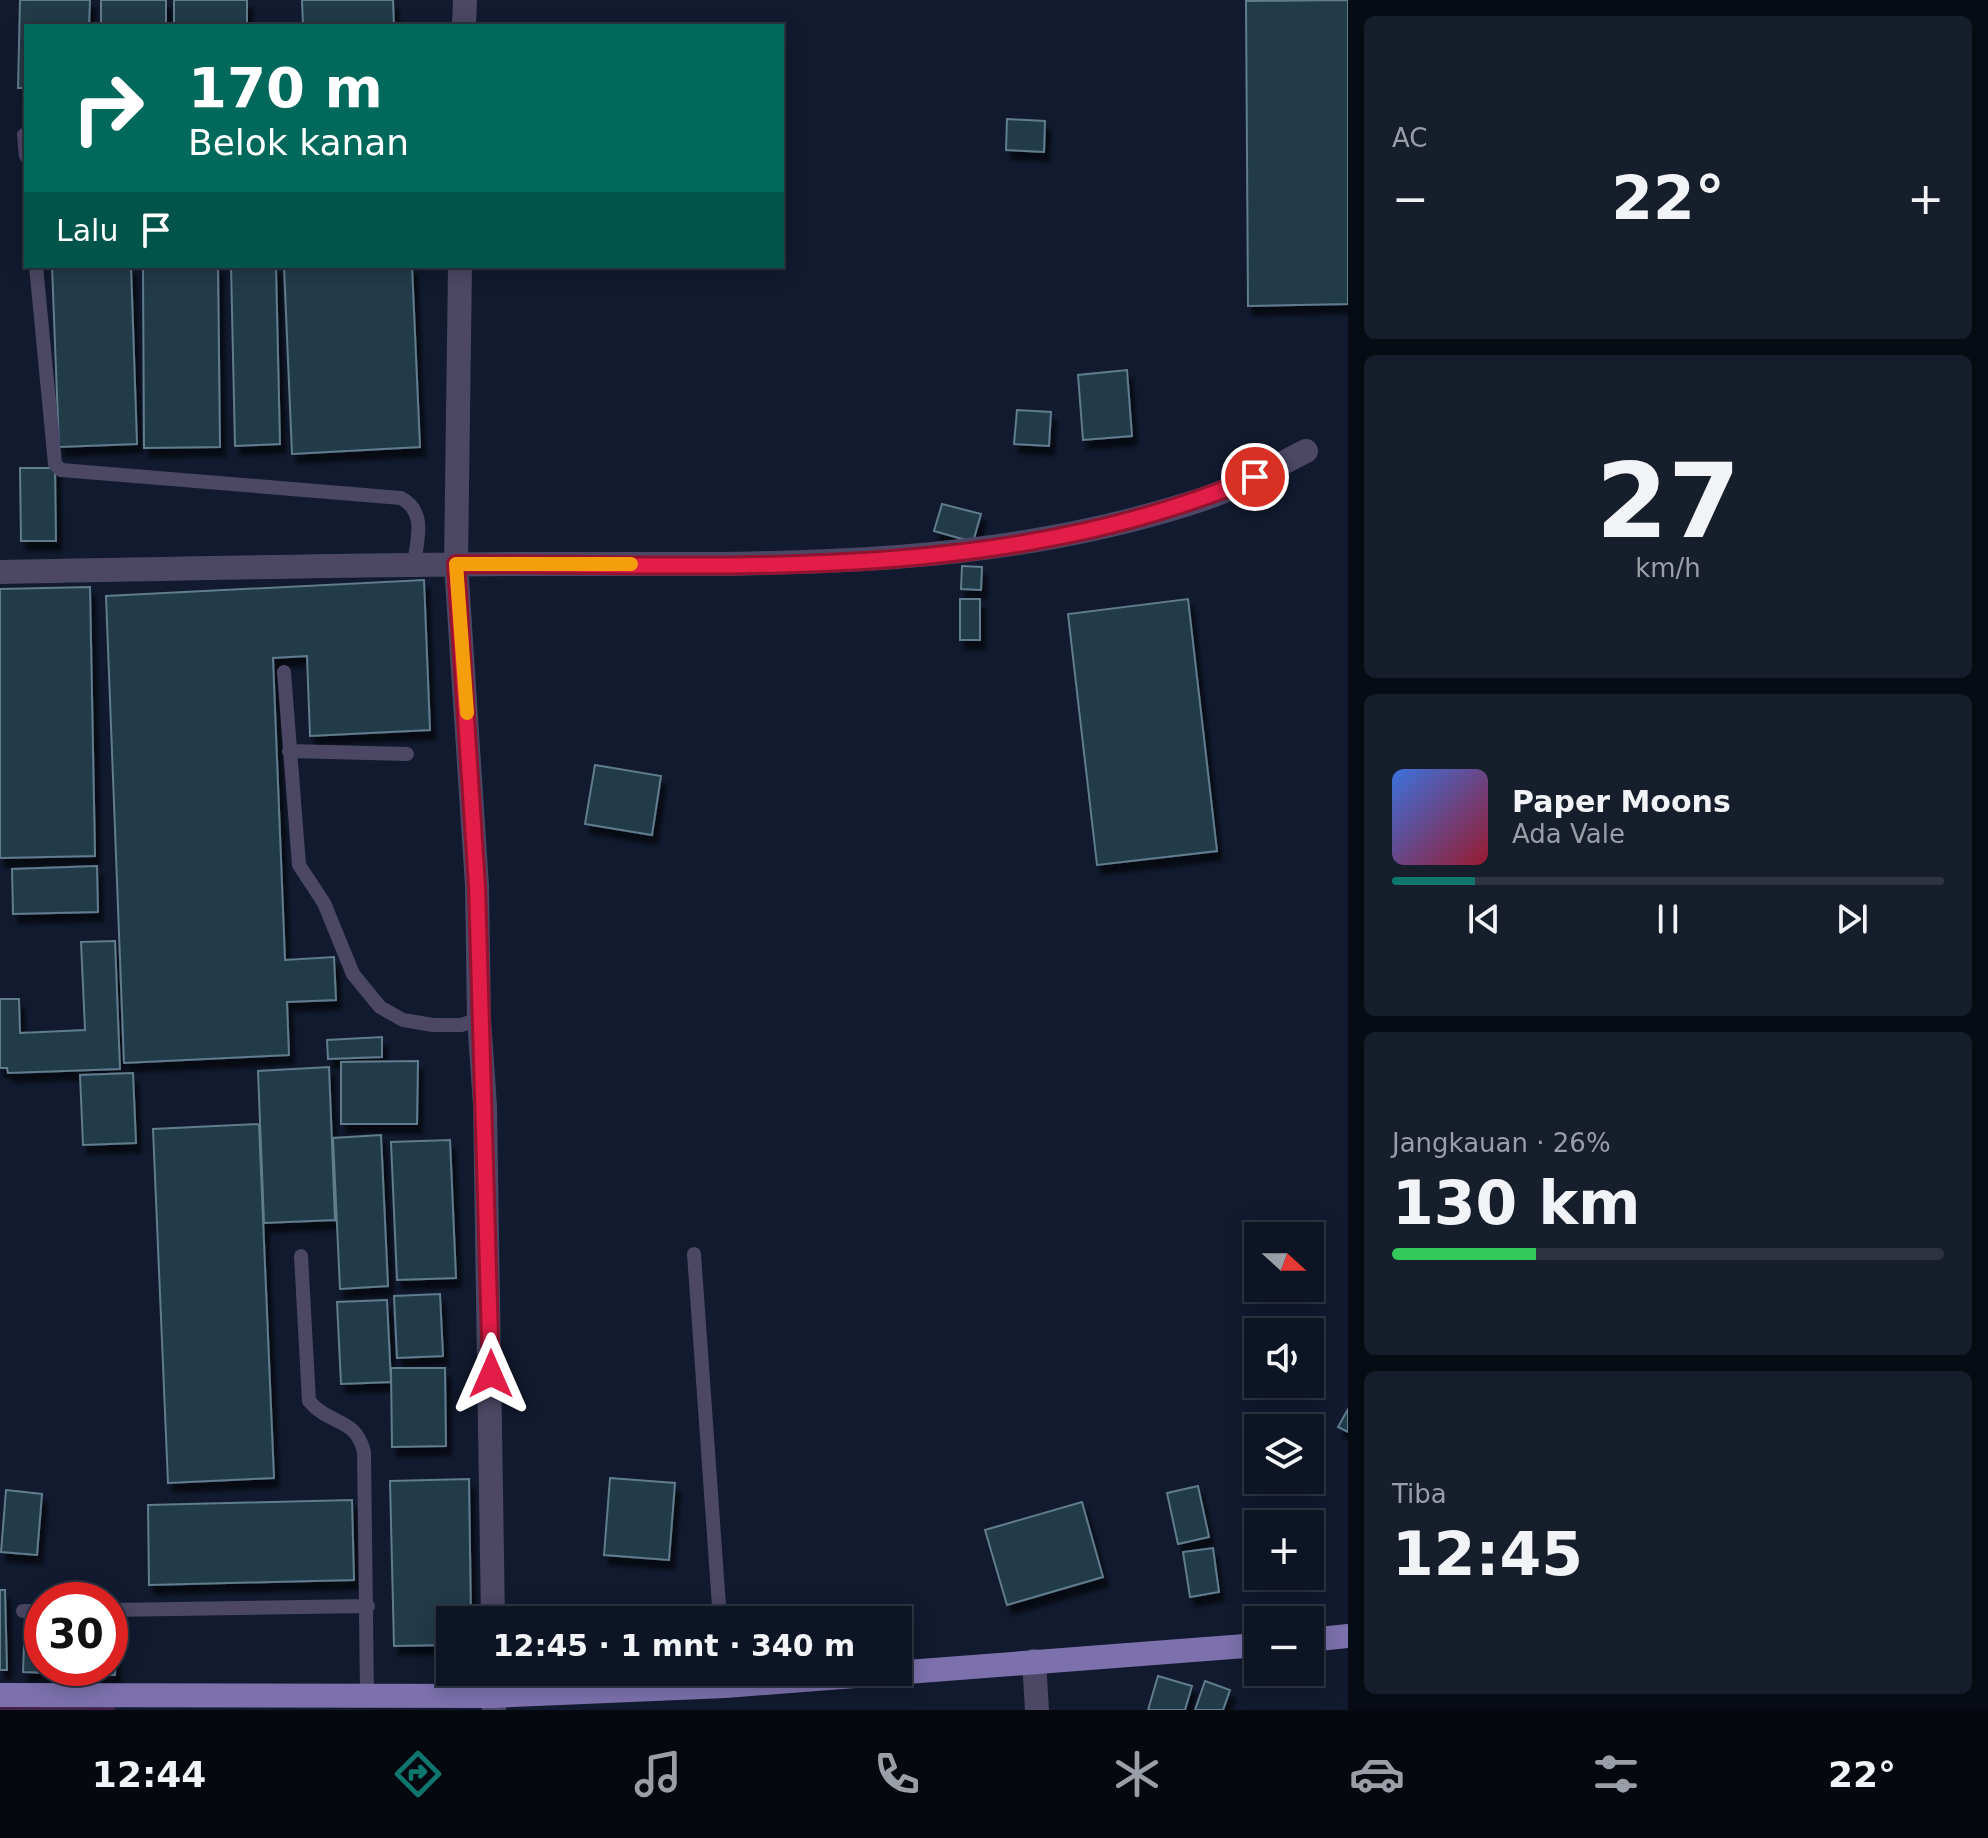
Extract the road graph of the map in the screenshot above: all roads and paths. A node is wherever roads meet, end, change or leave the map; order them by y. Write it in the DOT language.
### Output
graph roads {
  1 [pos="465,0"];
  2 [pos="464,24"];
  3 [pos="36,268"];
  4 [pos="460,268"];
  5 [pos="1306,451"];
  6 [pos="456,564"];
  7 [pos="414,565"];
  8 [pos="0,572"];
  9 [pos="284,672"];
  10 [pos="289,751"];
  11 [pos="407,754"];
  12 [pos="479,1019"];
  13 [pos="694,1254"];
  14 [pos="301,1256"];
  15 [pos="368,1606"];
  16 [pos="493,1606"];
  17 [pos="719,1606"];
  18 [pos="128,1610"];
  19 [pos="1348,1636"];
  20 [pos="1324,1639"];
  21 [pos="1244,1646"];
  22 [pos="1034,1661"];
  23 [pos="912,1668"];
  24 [pos="608,1686"];
  25 [pos="493,1693"];
  26 [pos="367,1694"];
  27 [pos="0,1695"];
  28 [pos="320,1702"];
  29 [pos="1037,1710"];
  1 -- 2 [label="street"];
  3 -- 7 [label="lane"];
  4 -- 6 [label="street"];
  5 -- 6 [label="street"];
  6 -- 7 [label="street"];
  6 -- 12 [label="street"];
  7 -- 8 [label="street"];
  9 -- 10 [label="lane"];
  10 -- 11 [label="lane"];
  10 -- 12 [label="lane"];
  12 -- 16 [label="street"];
  13 -- 17 [label="lane"];
  14 -- 15 [label="lane"];
  15 -- 18 [label="lane"];
  15 -- 26 [label="lane"];
  19 -- 20 [label="main road"];
  21 -- 22 [label="main road"];
  22 -- 23 [label="main road"];
  22 -- 29 [label="street"];
  24 -- 25 [label="main road"];
  25 -- 26 [label="main road"];
  26 -- 28 [label="main road"];
  27 -- 28 [label="main road"];
}
